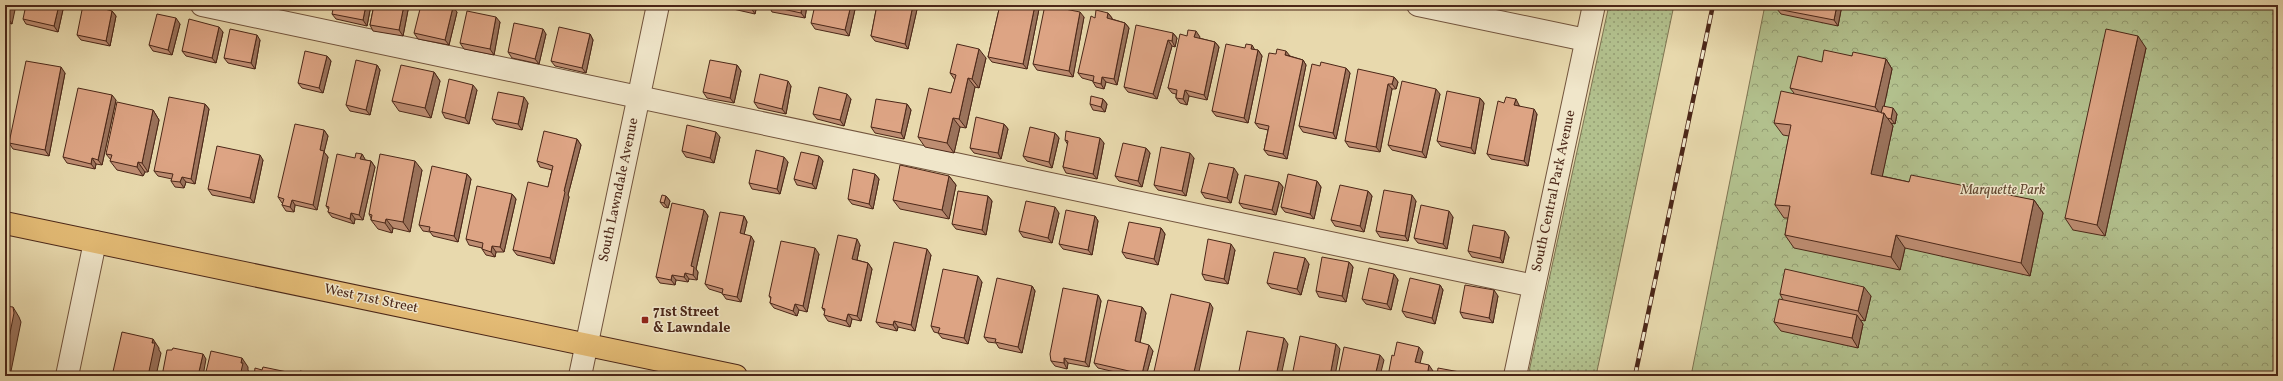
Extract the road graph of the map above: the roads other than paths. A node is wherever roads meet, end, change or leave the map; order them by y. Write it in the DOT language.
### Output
graph roads {
  1 [pos="202,5"];
  2 [pos="658,5"];
  3 [pos="1418,5"];
  4 [pos="1594,5"];
  5 [pos="1586,40"];
  6 [pos="639,97"];
  7 [pos="5,223"];
  8 [pos="95,242"];
  9 [pos="1534,286"];
  10 [pos="586,344"];
  11 [pos="67,376"];
  12 [pos="580,376"];
  13 [pos="736,376"];
  14 [pos="1515,376"];
  1 -- 6 [label="street"];
  2 -- 6 [label="street, South Lawndale Avenue"];
  3 -- 5 [label="street"];
  4 -- 5 [label="street, South Central Park Avenue"];
  5 -- 9 [label="street, South Central Park Avenue"];
  6 -- 9 [label="street"];
  6 -- 10 [label="street, South Lawndale Avenue"];
  7 -- 8 [label="main road, West 71st Street"];
  8 -- 10 [label="main road, West 71st Street"];
  8 -- 11 [label="street"];
  9 -- 14 [label="street, South Central Park Avenue"];
  10 -- 12 [label="street, South Lawndale Avenue"];
  10 -- 13 [label="main road, West 71st Street"];
}
